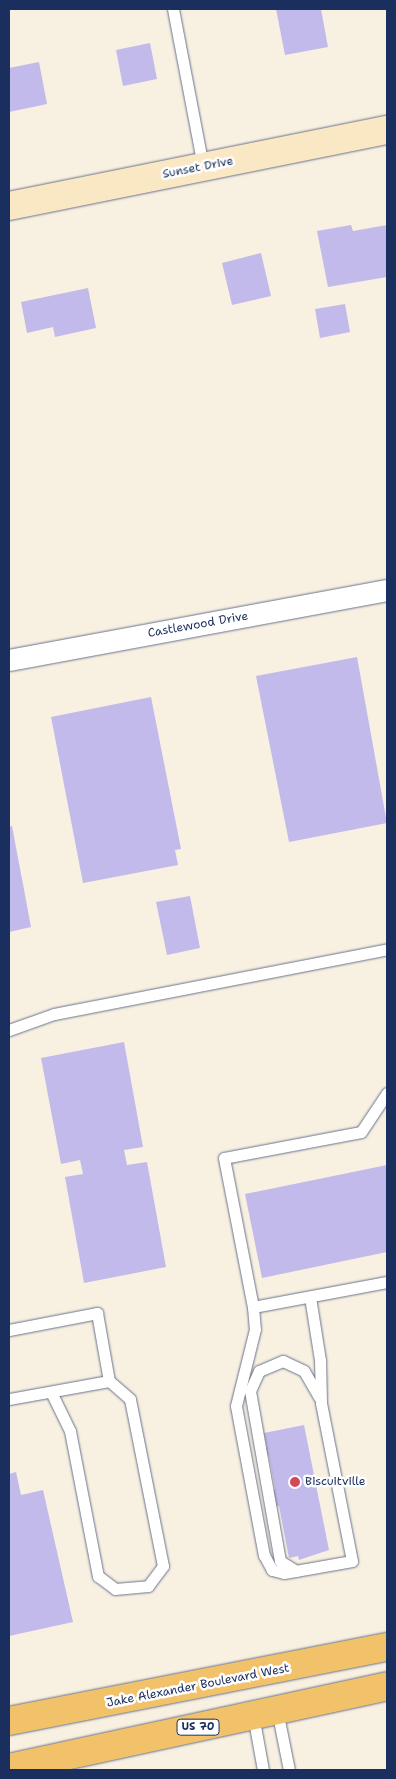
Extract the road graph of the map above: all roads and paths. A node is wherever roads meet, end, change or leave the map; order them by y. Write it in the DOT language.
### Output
graph roads {
  1 [pos="173,9"];
  2 [pos="387,130"];
  3 [pos="203,167"];
  4 [pos="9,206"];
  5 [pos="387,590"];
  6 [pos="9,660"];
  7 [pos="387,949"];
  8 [pos="9,1030"];
  9 [pos="387,1094"];
  10 [pos="387,1282"];
  11 [pos="310,1297"];
  12 [pos="253,1308"];
  13 [pos="9,1330"];
  14 [pos="109,1381"];
  15 [pos="50,1392"];
  16 [pos="9,1399"];
  17 [pos="321,1404"];
  18 [pos="297,1571"];
  19 [pos="387,1647"];
  20 [pos="387,1686"];
  21 [pos="265,1712"];
  22 [pos="9,1721"];
  23 [pos="19,1768"];
  24 [pos="263,1770"];
  25 [pos="289,1770"];
  1 -- 3 [label="lane"];
  2 -- 3 [label="street, Sunset Drive"];
  3 -- 4 [label="street, Sunset Drive"];
  5 -- 6 [label="street, Castlewood Drive"];
  7 -- 8 [label="lane"];
  9 -- 12 [label="lane"];
  10 -- 11 [label="lane"];
  11 -- 12 [label="lane"];
  11 -- 17 [label="lane"];
  12 -- 18 [label="lane"];
  13 -- 14 [label="lane"];
  14 -- 15 [label="lane"];
  14 -- 15 [label="lane"];
  15 -- 16 [label="lane"];
  17 -- 18 [label="lane"];
  17 -- 18 [label="lane"];
  19 -- 22 [label="highway, Jake Alexander Boulevard West"];
  20 -- 21 [label="highway, US 70"];
  21 -- 23 [label="highway, US 70"];
  21 -- 24 [label="lane"];
  21 -- 25 [label="lane"];
}
